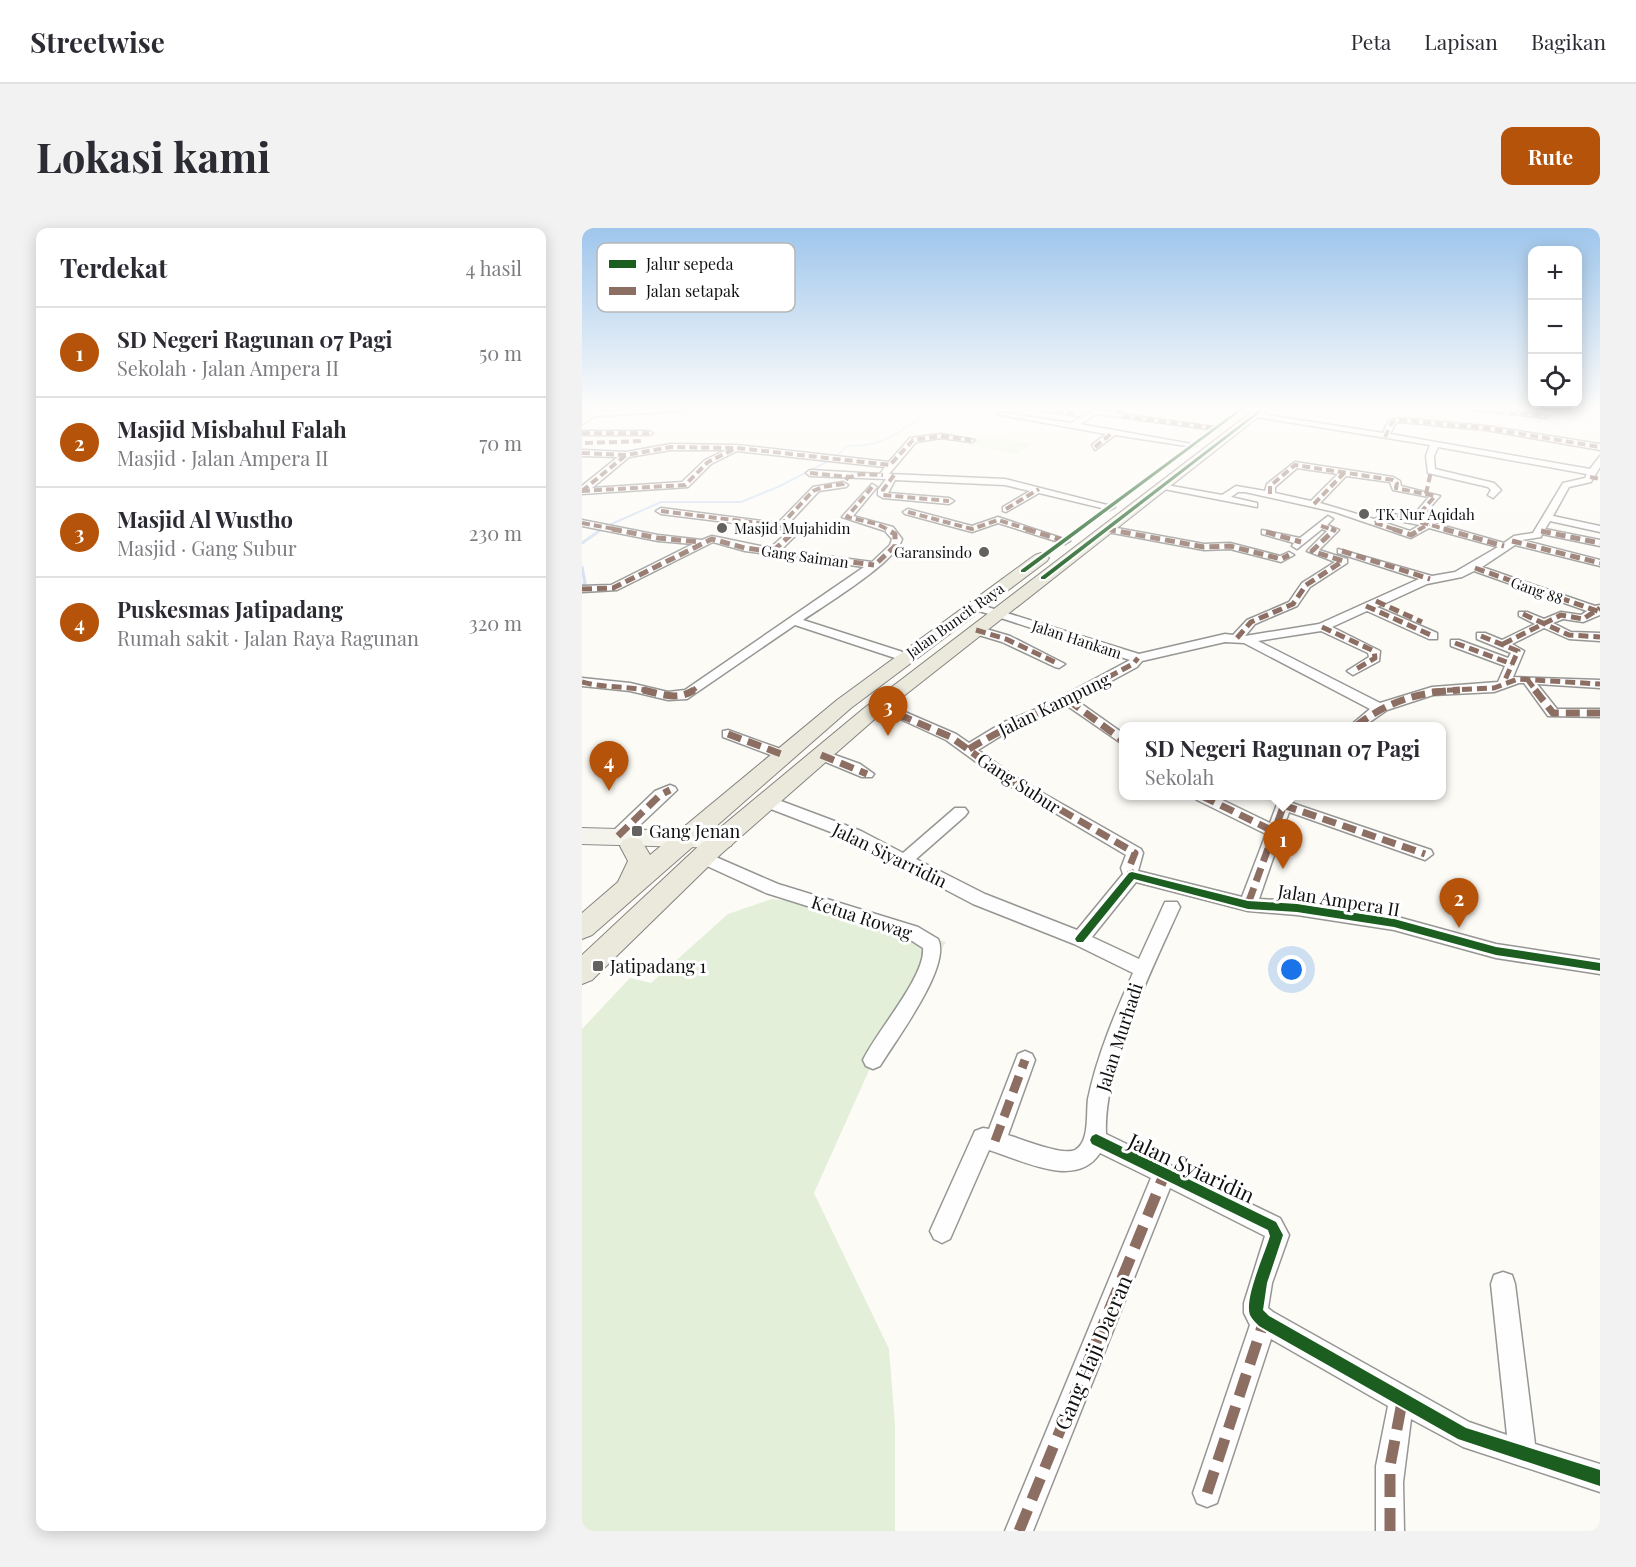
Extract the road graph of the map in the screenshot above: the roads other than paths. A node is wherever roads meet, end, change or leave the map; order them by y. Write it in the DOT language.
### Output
graph roads {
  1 [pos="610,468"];
  2 [pos="703,468"];
  3 [pos="888,468"];
  4 [pos="1162,468"];
  5 [pos="1186,468"];
  6 [pos="1292,468"];
  7 [pos="1312,468"];
  8 [pos="1431,468"];
  9 [pos="1553,468"];
  10 [pos="1431,471"];
  11 [pos="810,473"];
  12 [pos="1344,473"];
  13 [pos="883,475"];
  14 [pos="894,475"];
  15 [pos="1594,476"];
  16 [pos="848,477"];
  17 [pos="1164,486"];
  18 [pos="872,487"];
  19 [pos="1039,489"];
  20 [pos="1270,494"];
  21 [pos="1426,494"];
  22 [pos="1493,495"];
  23 [pos="1223,499"];
  24 [pos="949,501"];
  25 [pos="1314,504"];
  26 [pos="1254,505"];
  27 [pos="1110,507"];
  28 [pos="1006,509"];
  29 [pos="1338,510"];
  30 [pos="661,511"];
  31 [pos="908,512"];
  32 [pos="1548,519"];
  33 [pos="1414,520"];
  34 [pos="582,523"];
  35 [pos="1375,523"];
  36 [pos="1429,524"];
  37 [pos="780,526"];
  38 [pos="1321,526"];
  39 [pos="1106,529"];
  40 [pos="1600,529"];
  41 [pos="1541,531"];
  42 [pos="1266,532"];
  43 [pos="1065,541"];
  44 [pos="701,542"];
  45 [pos="1600,543"];
  46 [pos="1508,544"];
  47 [pos="773,551"];
  48 [pos="1342,551"];
  49 [pos="1289,555"];
  50 [pos="1600,563"];
  51 [pos="874,565"];
  52 [pos="1475,568"];
  53 [pos="1431,579"];
  54 [pos="583,589"];
  55 [pos="1371,604"];
  56 [pos="974,606"];
  57 [pos="1599,610"];
  58 [pos="997,613"];
  59 [pos="1523,614"];
  60 [pos="794,621"];
  61 [pos="1422,622"];
  62 [pos="1544,624"];
  63 [pos="1322,627"];
  64 [pos="976,630"];
  65 [pos="1433,636"];
  66 [pos="1481,636"];
  67 [pos="1600,637"];
  68 [pos="1242,639"];
  69 [pos="1455,643"];
  70 [pos="1503,644"];
  71 [pos="905,657"];
  72 [pos="1138,658"];
  73 [pos="1059,664"];
  74 [pos="1512,664"];
  75 [pos="1353,671"];
  76 [pos="1527,679"];
  77 [pos="582,682"];
  78 [pos="1504,682"];
  79 [pos="1600,684"];
  80 [pos="1068,700"];
  81 [pos="879,705"];
  82 [pos="1380,708"];
  83 [pos="1600,713"];
  84 [pos="1361,722"];
  85 [pos="728,734"];
  86 [pos="1119,737"];
  87 [pos="969,749"];
  88 [pos="784,755"];
  89 [pos="821,755"];
  90 [pos="867,774"];
  91 [pos="670,790"];
  92 [pos="1212,800"];
  93 [pos="1285,800"];
  94 [pos="768,802"];
  95 [pos="960,812"];
  96 [pos="1273,831"];
  97 [pos="582,836"];
  98 [pos="625,841"];
  99 [pos="695,842"];
  100 [pos="582,845"];
  101 [pos="1425,854"];
  102 [pos="904,861"];
  103 [pos="1132,875"];
  104 [pos="629,888"];
  105 [pos="1248,904"];
  106 [pos="1171,907"];
  107 [pos="1010,912"];
  108 [pos="582,928"];
  109 [pos="1080,939"];
  110 [pos="1600,967"];
  111 [pos="1142,969"];
  112 [pos="582,972"];
  113 [pos="873,1060"];
  114 [pos="1025,1060"];
  115 [pos="989,1139"];
  116 [pos="1096,1140"];
  117 [pos="1165,1172"];
  118 [pos="942,1231"];
  119 [pos="1503,1284"];
  120 [pos="1264,1321"];
  121 [pos="1402,1402"];
  122 [pos="1524,1454"];
  123 [pos="1600,1478"];
  124 [pos="1207,1493"];
  125 [pos="1019,1531"];
  126 [pos="1390,1531"];
  1 -- 2 [label="street"];
  3 -- 13 [label="street"];
  4 -- 27 [label="main road, Jalan Buncit Raya"];
  5 -- 17 [label="main road, Jalan Buncit Raya"];
  6 -- 20 [label="street"];
  7 -- 12 [label="street"];
  8 -- 10 [label="street"];
  9 -- 15 [label="street"];
  10 -- 21 [label="street"];
  10 -- 22 [label="street"];
  11 -- 16 [label="street"];
  12 -- 21 [label="street"];
  12 -- 25 [label="street"];
  13 -- 14 [label="street"];
  13 -- 16 [label="street"];
  14 -- 19 [label="street"];
  14 -- 24 [label="street"];
  15 -- 32 [label="street"];
  16 -- 37 [label="street"];
  17 -- 23 [label="street"];
  17 -- 39 [label="main road, Jalan Buncit Raya"];
  18 -- 51 [label="street"];
  19 -- 27 [label="street"];
  19 -- 28 [label="street"];
  20 -- 23 [label="street"];
  20 -- 25 [label="street"];
  21 -- 33 [label="street"];
  23 -- 26 [label="street"];
  25 -- 29 [label="street"];
  27 -- 43 [label="main road, Jalan Buncit Raya"];
  29 -- 35 [label="street"];
  29 -- 38 [label="street"];
  30 -- 37 [label="street"];
  31 -- 43 [label="street"];
  32 -- 40 [label="street"];
  32 -- 41 [label="street"];
  33 -- 35 [label="street"];
  33 -- 36 [label="street"];
  34 -- 44 [label="street, Gang Saiman"];
  35 -- 36 [label="street"];
  36 -- 46 [label="street"];
  37 -- 47 [label="street"];
  38 -- 42 [label="street"];
  38 -- 68 [label="street"];
  39 -- 49 [label="street"];
  39 -- 58 [label="main road, Jalan Buncit Raya"];
  41 -- 45 [label="street"];
  41 -- 46 [label="street"];
  43 -- 56 [label="main road, Jalan Buncit Raya"];
  44 -- 47 [label="street, Gang Saiman"];
  44 -- 54 [label="street"];
  46 -- 50 [label="street"];
  46 -- 52 [label="street"];
  47 -- 51 [label="street, Gang Saiman"];
  48 -- 53 [label="street"];
  51 -- 60 [label="street"];
  52 -- 53 [label="street"];
  52 -- 57 [label="street, Gang 88"];
  53 -- 55 [label="street"];
  55 -- 61 [label="street"];
  55 -- 63 [label="street"];
  55 -- 65 [label="street"];
  56 -- 58 [label="street, Jalan Hankam"];
  56 -- 71 [label="main road, Jalan Buncit Raya"];
  57 -- 62 [label="street"];
  58 -- 64 [label="main road, Jalan Buncit Raya"];
  58 -- 72 [label="street, Jalan Hankam"];
  59 -- 62 [label="street"];
  60 -- 71 [label="street"];
  60 -- 77 [label="street"];
  62 -- 67 [label="street"];
  62 -- 70 [label="street"];
  63 -- 68 [label="street, Jalan Hankam"];
  63 -- 75 [label="street"];
  64 -- 73 [label="street"];
  64 -- 81 [label="main road, Jalan Buncit Raya"];
  66 -- 70 [label="street"];
  68 -- 72 [label="street, Jalan Hankam"];
  68 -- 82 [label="street"];
  69 -- 74 [label="street"];
  70 -- 74 [label="street"];
  71 -- 88 [label="main road, Jalan Buncit Raya"];
  72 -- 80 [label="street, Jalan Kampung"];
  74 -- 78 [label="street"];
  76 -- 78 [label="street"];
  76 -- 79 [label="street"];
  76 -- 83 [label="street"];
  78 -- 82 [label="street"];
  80 -- 86 [label="street"];
  80 -- 87 [label="street, Jalan Kampung"];
  81 -- 87 [label="street, Gang Subur"];
  81 -- 89 [label="main road, Jalan Buncit Raya"];
  82 -- 84 [label="street"];
  85 -- 88 [label="street"];
  87 -- 103 [label="street, Gang Subur"];
  88 -- 99 [label="main road, Jalan Buncit Raya"];
  89 -- 90 [label="street"];
  89 -- 94 [label="main road, Jalan Buncit Raya"];
  91 -- 98 [label="street"];
  92 -- 96 [label="street"];
  93 -- 96 [label="street"];
  93 -- 101 [label="street"];
  94 -- 99 [label="main road, Jalan Buncit Raya"];
  94 -- 102 [label="street, Jalan Siyarridin"];
  95 -- 102 [label="street"];
  96 -- 105 [label="street"];
  97 -- 98 [label="main road"];
  98 -- 99 [label="main road"];
  98 -- 100 [label="main road"];
  98 -- 104 [label="main road"];
  99 -- 104 [label="main road"];
  99 -- 112 [label="main road"];
  99 -- 113 [label="street, Ketua Rowag"];
  102 -- 107 [label="street, Jalan Siyarridin"];
  103 -- 105 [label="street"];
  103 -- 109 [label="street"];
  104 -- 108 [label="main road"];
  105 -- 110 [label="street, Jalan Ampera II"];
  106 -- 111 [label="street"];
  107 -- 109 [label="street, Jalan Murhadi"];
  109 -- 111 [label="street, Jalan Murhadi"];
  111 -- 116 [label="street, Jalan Murhadi"];
  114 -- 115 [label="street"];
  115 -- 116 [label="street"];
  115 -- 118 [label="street"];
  116 -- 117 [label="street, Jalan Syiaridin"];
  117 -- 120 [label="street, Jalan Syiaridin"];
  117 -- 125 [label="street, Gang Haji Daeran"];
  119 -- 122 [label="street"];
  120 -- 121 [label="street"];
  120 -- 124 [label="street"];
  121 -- 122 [label="street"];
  121 -- 126 [label="street"];
  122 -- 123 [label="street"];
}
